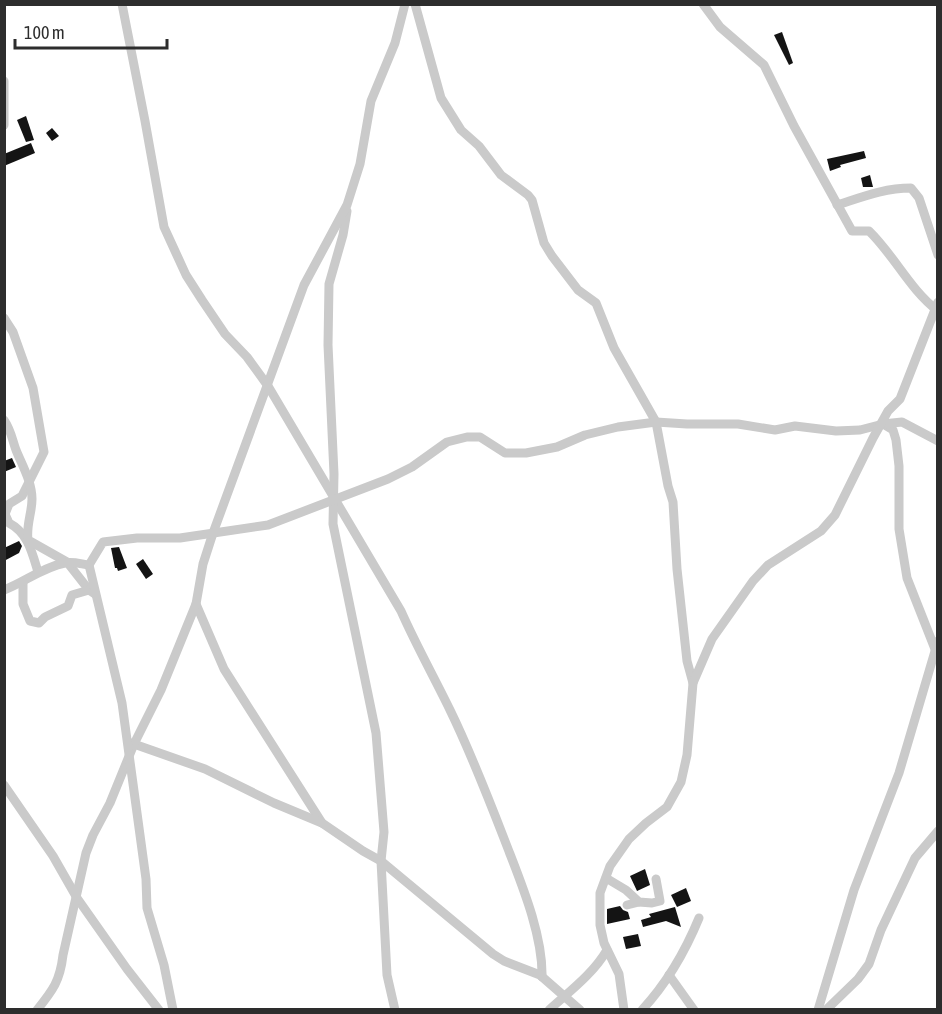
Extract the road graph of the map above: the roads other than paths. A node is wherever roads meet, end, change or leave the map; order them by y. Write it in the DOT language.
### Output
graph roads {
  1 [pos="122,4"];
  2 [pos="405,4"];
  3 [pos="414,4"];
  4 [pos="703,4"];
  5 [pos="4,81"];
  6 [pos="4,125"];
  7 [pos="347,205"];
  8 [pos="837,205"];
  9 [pos="938,255"];
  10 [pos="937,307"];
  11 [pos="4,318"];
  12 [pos="268,386"];
  13 [pos="4,420"];
  14 [pos="656,422"];
  15 [pos="883,424"];
  16 [pos="938,441"];
  17 [pos="29,484"];
  18 [pos="334,499"];
  19 [pos="213,533"];
  20 [pos="28,540"];
  21 [pos="67,562"];
  22 [pos="89,565"];
  23 [pos="39,572"];
  24 [pos="23,582"];
  25 [pos="4,590"];
  26 [pos="92,592"];
  27 [pos="196,604"];
  28 [pos="937,650"];
  29 [pos="693,683"];
  30 [pos="131,743"];
  31 [pos="130,755"];
  32 [pos="4,785"];
  33 [pos="322,823"];
  34 [pos="938,831"];
  35 [pos="381,861"];
  36 [pos="606,878"];
  37 [pos="656,879"];
  38 [pos="77,898"];
  39 [pos="642,903"];
  40 [pos="669,904"];
  41 [pos="627,905"];
  42 [pos="699,918"];
  43 [pos="607,950"];
  44 [pos="669,975"];
  45 [pos="542,977"];
  46 [pos="564,996"];
  47 [pos="37,1010"];
  48 [pos="159,1010"];
  49 [pos="173,1010"];
  50 [pos="395,1010"];
  51 [pos="549,1010"];
  52 [pos="580,1010"];
  53 [pos="624,1010"];
  54 [pos="642,1010"];
  55 [pos="694,1010"];
  56 [pos="818,1010"];
  57 [pos="826,1010"];
  1 -- 12 [label="street"];
  2 -- 7 [label="street"];
  3 -- 14 [label="street"];
  4 -- 8 [label="street"];
  5 -- 6 [label="street"];
  7 -- 12 [label="street"];
  7 -- 18 [label="street"];
  8 -- 9 [label="street"];
  8 -- 10 [label="street"];
  10 -- 15 [label="street"];
  11 -- 17 [label="street"];
  12 -- 18 [label="street"];
  12 -- 19 [label="street"];
  13 -- 17 [label="street"];
  14 -- 15 [label="street"];
  14 -- 18 [label="street"];
  14 -- 29 [label="street"];
  15 -- 16 [label="street"];
  15 -- 28 [label="street"];
  15 -- 29 [label="street"];
  17 -- 20 [label="street"];
  17 -- 20 [label="street"];
  18 -- 19 [label="street"];
  18 -- 35 [label="street"];
  18 -- 45 [label="street"];
  19 -- 22 [label="street"];
  19 -- 27 [label="street"];
  20 -- 21 [label="street"];
  20 -- 23 [label="street"];
  21 -- 22 [label="street"];
  21 -- 23 [label="street"];
  21 -- 26 [label="street"];
  22 -- 26 [label="street"];
  23 -- 24 [label="street"];
  24 -- 25 [label="street"];
  24 -- 26 [label="street"];
  26 -- 30 [label="street"];
  27 -- 30 [label="street"];
  27 -- 33 [label="street"];
  28 -- 56 [label="street"];
  29 -- 36 [label="street"];
  30 -- 31 [label="street"];
  30 -- 33 [label="street"];
  31 -- 38 [label="street"];
  31 -- 49 [label="street"];
  32 -- 38 [label="street"];
  33 -- 35 [label="street"];
  34 -- 57 [label="street"];
  35 -- 45 [label="street"];
  35 -- 50 [label="street"];
  36 -- 39 [label="street"];
  36 -- 43 [label="street"];
  37 -- 39 [label="street"];
  38 -- 47 [label="street"];
  38 -- 48 [label="street"];
  39 -- 40 [label="street"];
  39 -- 41 [label="street"];
  42 -- 44 [label="street"];
  43 -- 46 [label="street"];
  43 -- 53 [label="street"];
  44 -- 54 [label="street"];
  44 -- 55 [label="street"];
  45 -- 46 [label="street"];
  46 -- 51 [label="street"];
  46 -- 52 [label="street"];
}
